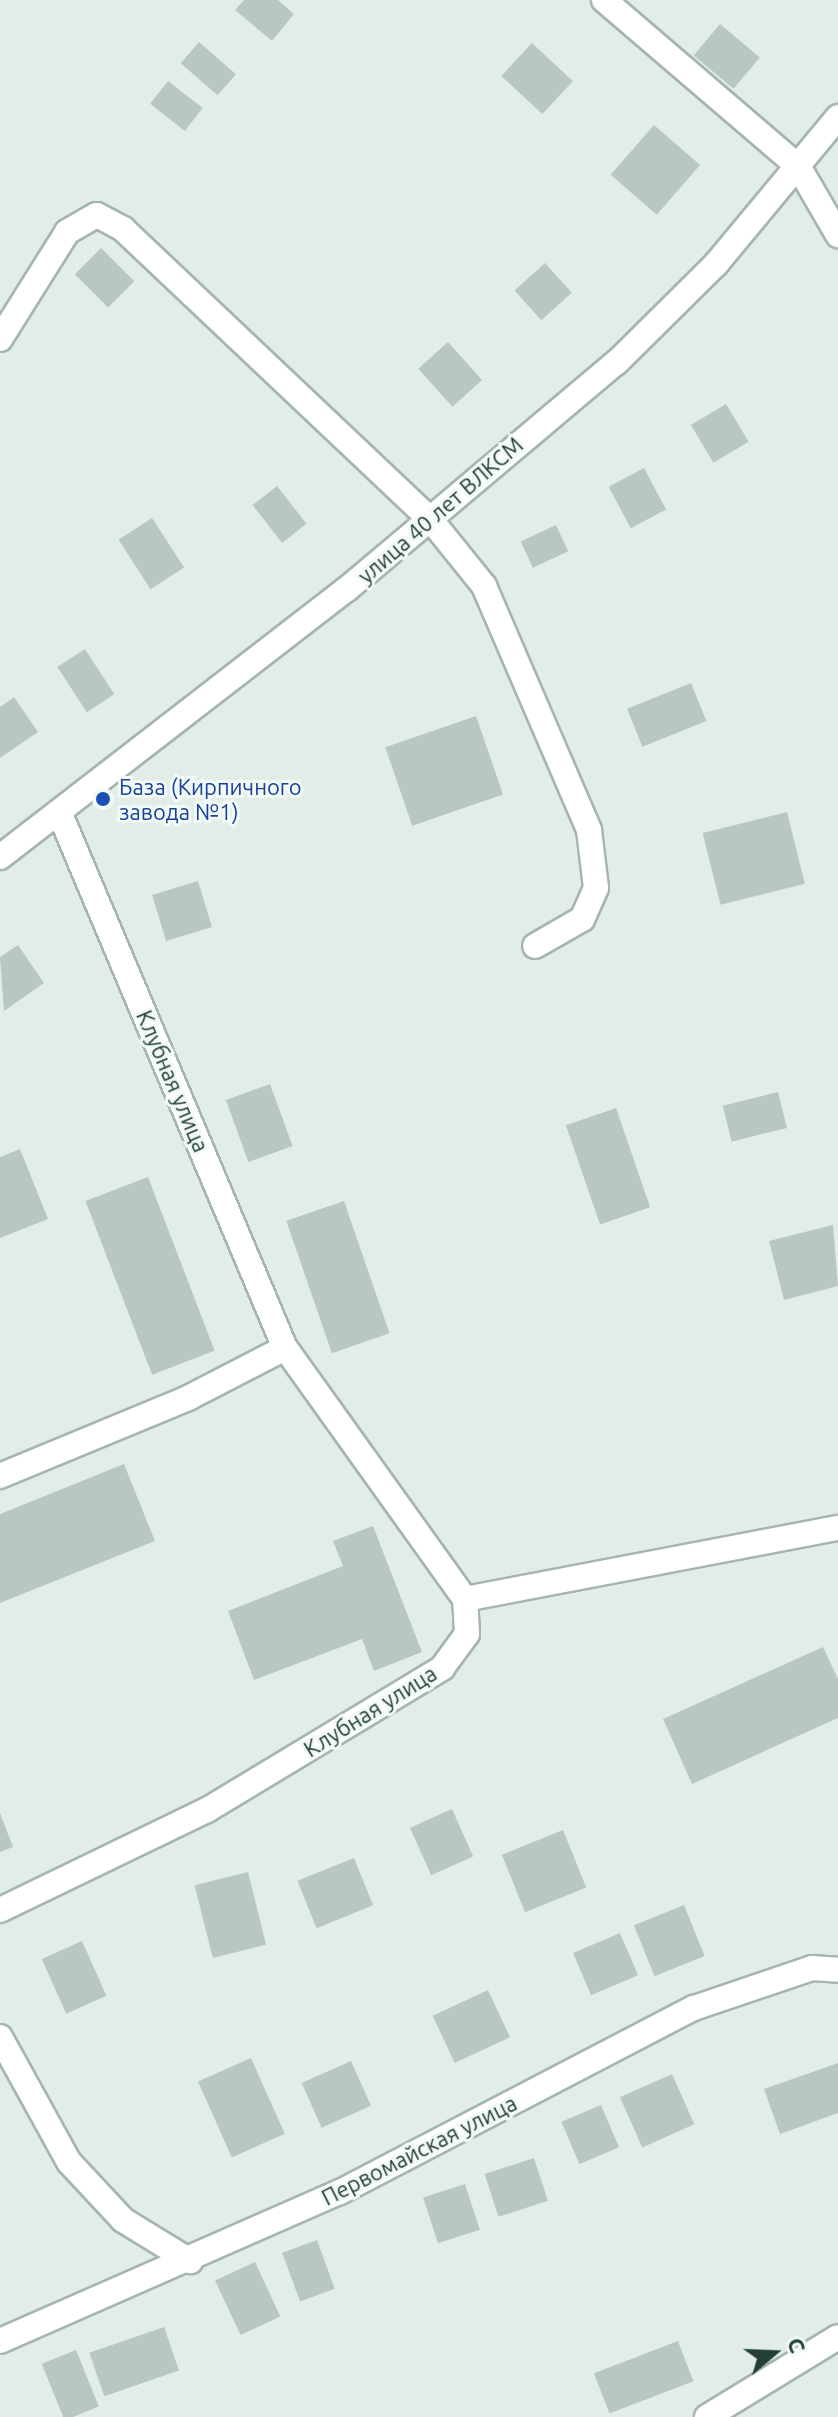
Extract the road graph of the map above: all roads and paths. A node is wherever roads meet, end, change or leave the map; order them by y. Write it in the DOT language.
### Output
graph roads {
  1 [pos="604,0"];
  2 [pos="838,117"];
  3 [pos="798,166"];
  4 [pos="838,235"];
  5 [pos="0,339"];
  6 [pos="431,520"];
  7 [pos="60,814"];
  8 [pos="0,857"];
  9 [pos="535,946"];
  10 [pos="285,1348"];
  11 [pos="0,1476"];
  12 [pos="838,1528"];
  13 [pos="465,1599"];
  14 [pos="0,1910"];
  15 [pos="838,1970"];
  16 [pos="0,2037"];
  17 [pos="190,2261"];
  18 [pos="838,2337"];
  19 [pos="0,2341"];
  20 [pos="707,2417"];
  1 -- 3 [label="street"];
  2 -- 3 [label="street, улица 40 лет ВЛКСМ"];
  3 -- 4 [label="street"];
  3 -- 6 [label="street, улица 40 лет ВЛКСМ"];
  5 -- 6 [label="street"];
  6 -- 7 [label="street, улица 40 лет ВЛКСМ"];
  6 -- 9 [label="street"];
  7 -- 8 [label="street, улица 40 лет ВЛКСМ"];
  7 -- 10 [label="street, Клубная улица"];
  10 -- 11 [label="street"];
  10 -- 13 [label="street, Клубная улица"];
  12 -- 13 [label="street"];
  13 -- 14 [label="street, Клубная улица"];
  15 -- 17 [label="street, Первомайская улица"];
  16 -- 17 [label="street"];
  17 -- 19 [label="street, Первомайская улица"];
  18 -- 20 [label="street"];
}
